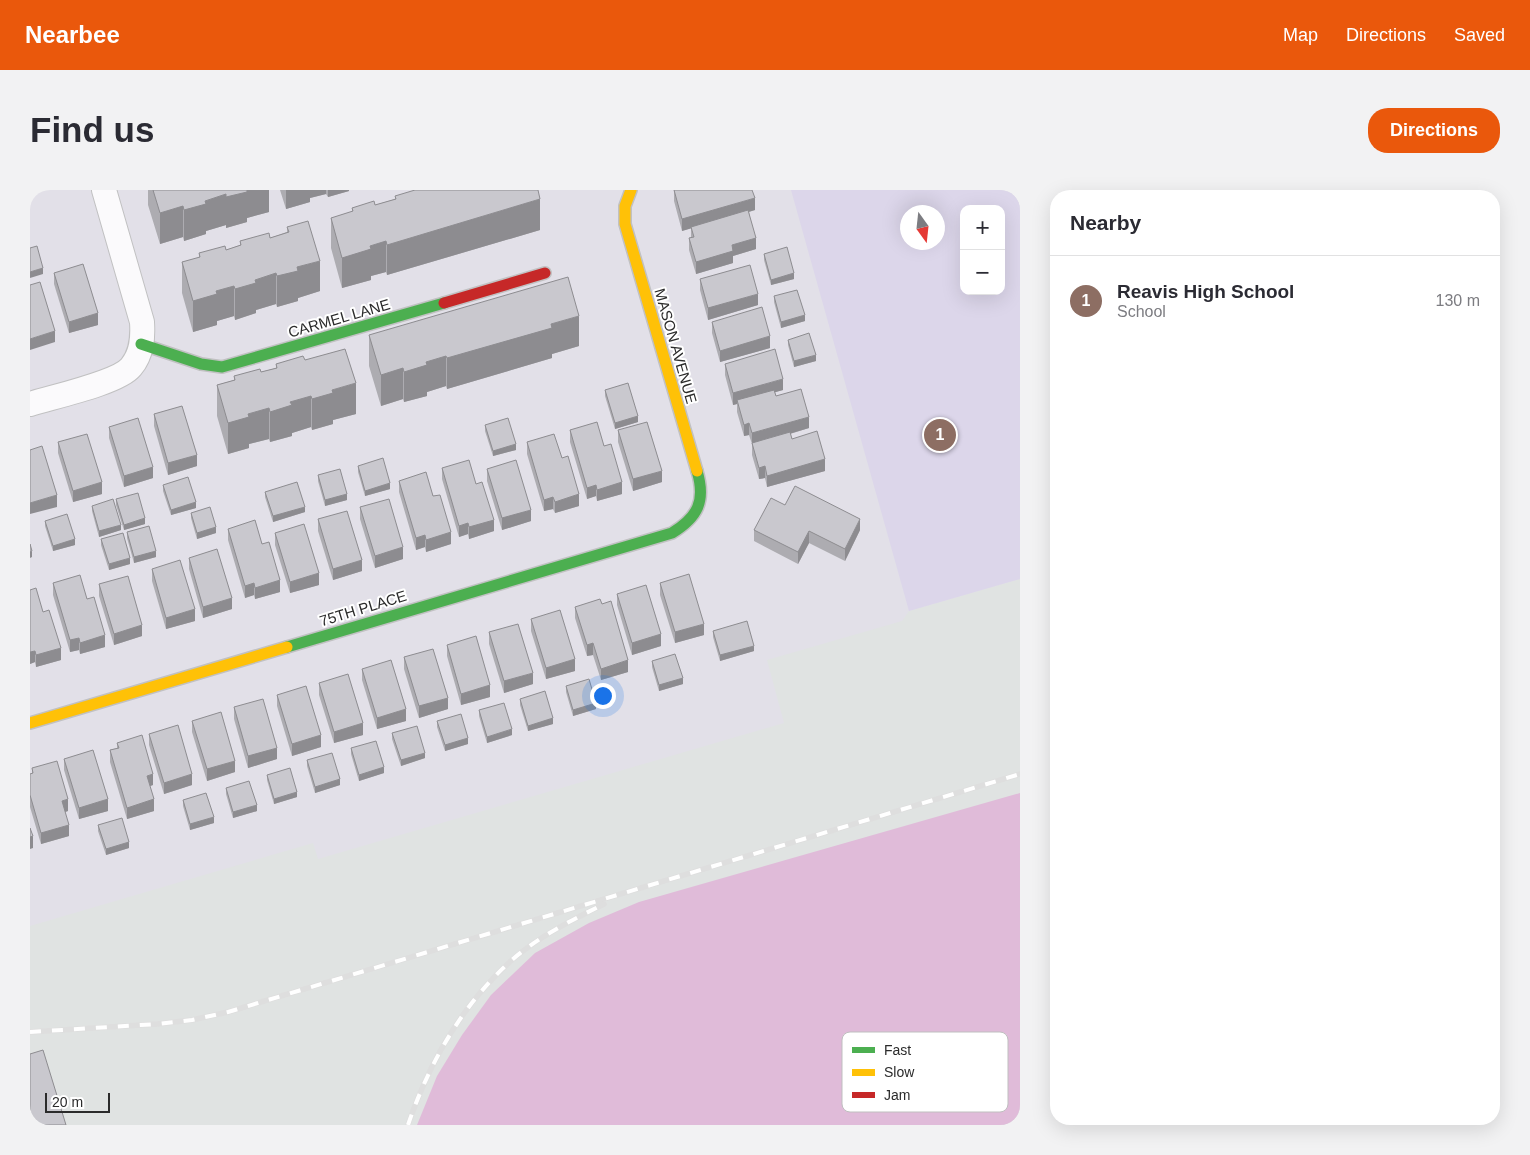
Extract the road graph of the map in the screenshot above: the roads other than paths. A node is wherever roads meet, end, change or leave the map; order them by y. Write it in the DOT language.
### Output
graph roads {
  1 [pos="104,190"];
  2 [pos="630,190"];
  3 [pos="545,273"];
  4 [pos="141,344"];
  5 [pos="30,404"];
  6 [pos="697,510"];
  7 [pos="30,723"];
  1 -- 4 [label="street"];
  2 -- 6 [label="street, MASON AVENUE"];
  3 -- 4 [label="street, CARMEL LANE"];
  4 -- 5 [label="street"];
  6 -- 7 [label="street, 75TH PLACE"];
}
